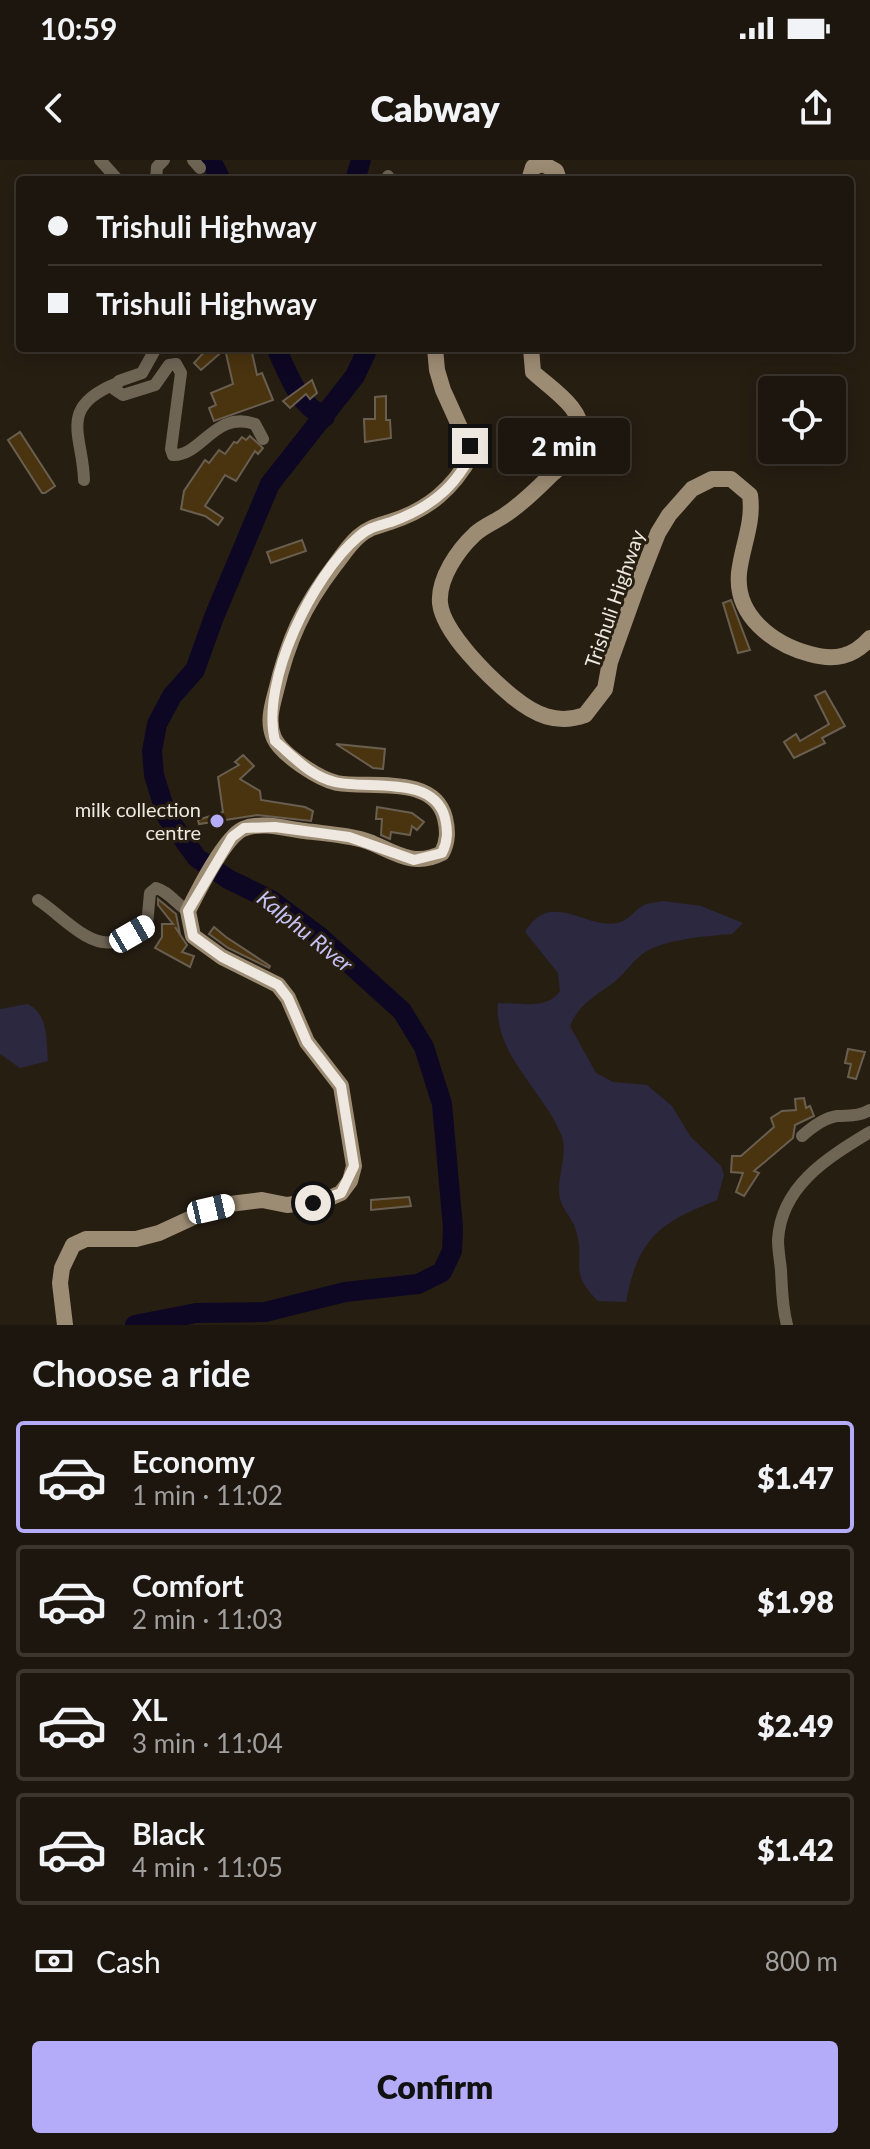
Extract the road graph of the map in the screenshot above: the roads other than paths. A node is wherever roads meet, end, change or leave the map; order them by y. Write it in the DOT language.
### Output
graph roads {
  1 [pos="100,160"];
  2 [pos="538,162"];
  3 [pos="114,176"];
  4 [pos="558,176"];
  5 [pos="154,352"];
  6 [pos="435,352"];
  7 [pos="531,352"];
  8 [pos="115,384"];
  9 [pos="263,439"];
  10 [pos="84,480"];
  11 [pos="870,638"];
  12 [pos="38,900"];
  13 [pos="188,911"];
  14 [pos="870,1110"];
  15 [pos="870,1132"];
  16 [pos="802,1136"];
  17 [pos="65,1325"];
  18 [pos="787,1325"];
  1 -- 3 [label="street"];
  2 -- 4 [label="street"];
  5 -- 8 [label="street"];
  6 -- 13 [label="street"];
  7 -- 11 [label="street, Trishuli Highway"];
  8 -- 9 [label="street"];
  8 -- 10 [label="street"];
  12 -- 13 [label="street"];
  13 -- 17 [label="street"];
  14 -- 16 [label="street"];
  15 -- 18 [label="street"];
}
